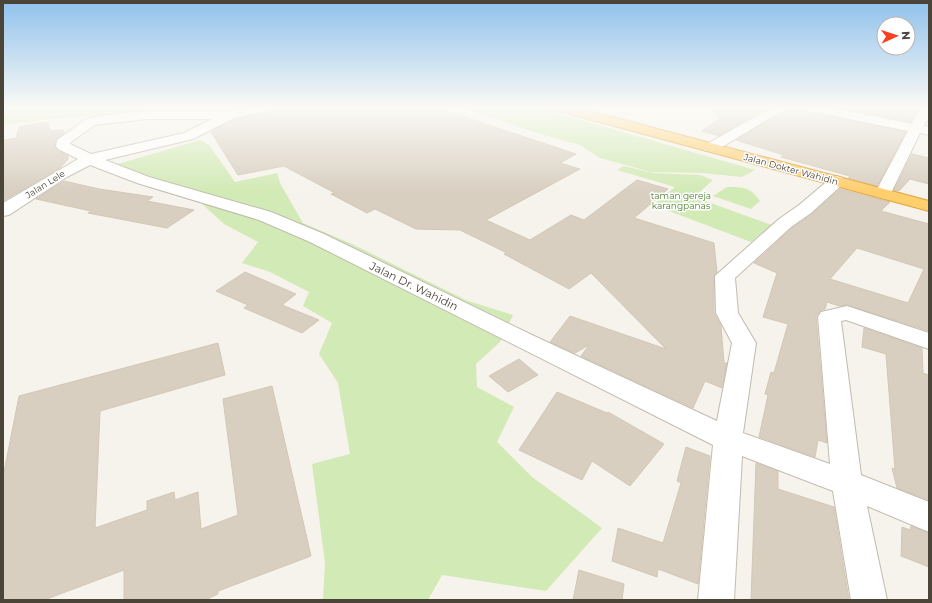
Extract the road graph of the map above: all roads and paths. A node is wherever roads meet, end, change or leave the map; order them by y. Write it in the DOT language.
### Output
graph roads {
  1 [pos="72,135"];
  2 [pos="190,135"];
  3 [pos="663,135"];
  4 [pos="733,135"];
  5 [pos="920,135"];
  6 [pos="710,148"];
  7 [pos="89,160"];
  8 [pos="837,181"];
  9 [pos="883,193"];
  10 [pos="929,206"];
  11 [pos="3,211"];
  12 [pos="929,341"];
  13 [pos="728,440"];
  14 [pos="847,483"];
  15 [pos="929,517"];
  16 [pos="716,600"];
  17 [pos="869,600"];
  1 -- 7 [label="street, Jalan Lele"];
  2 -- 7 [label="street, Jalan Lele"];
  3 -- 6 [label="highway, Jalan Dokter Wahidin"];
  4 -- 6 [label="street"];
  5 -- 9 [label="street"];
  6 -- 8 [label="highway, Jalan Dokter Wahidin"];
  7 -- 11 [label="street, Jalan Lele"];
  7 -- 13 [label="street, Jalan Dr. Wahidin"];
  8 -- 9 [label="highway, Jalan Dokter Wahidin"];
  8 -- 13 [label="street"];
  9 -- 10 [label="highway, Jalan Dokter Wahidin"];
  12 -- 14 [label="street"];
  13 -- 14 [label="street, Jalan Dr. Wahidin"];
  13 -- 16 [label="street"];
  14 -- 15 [label="street, Jalan Dr. Wahidin"];
  14 -- 17 [label="street"];
}
